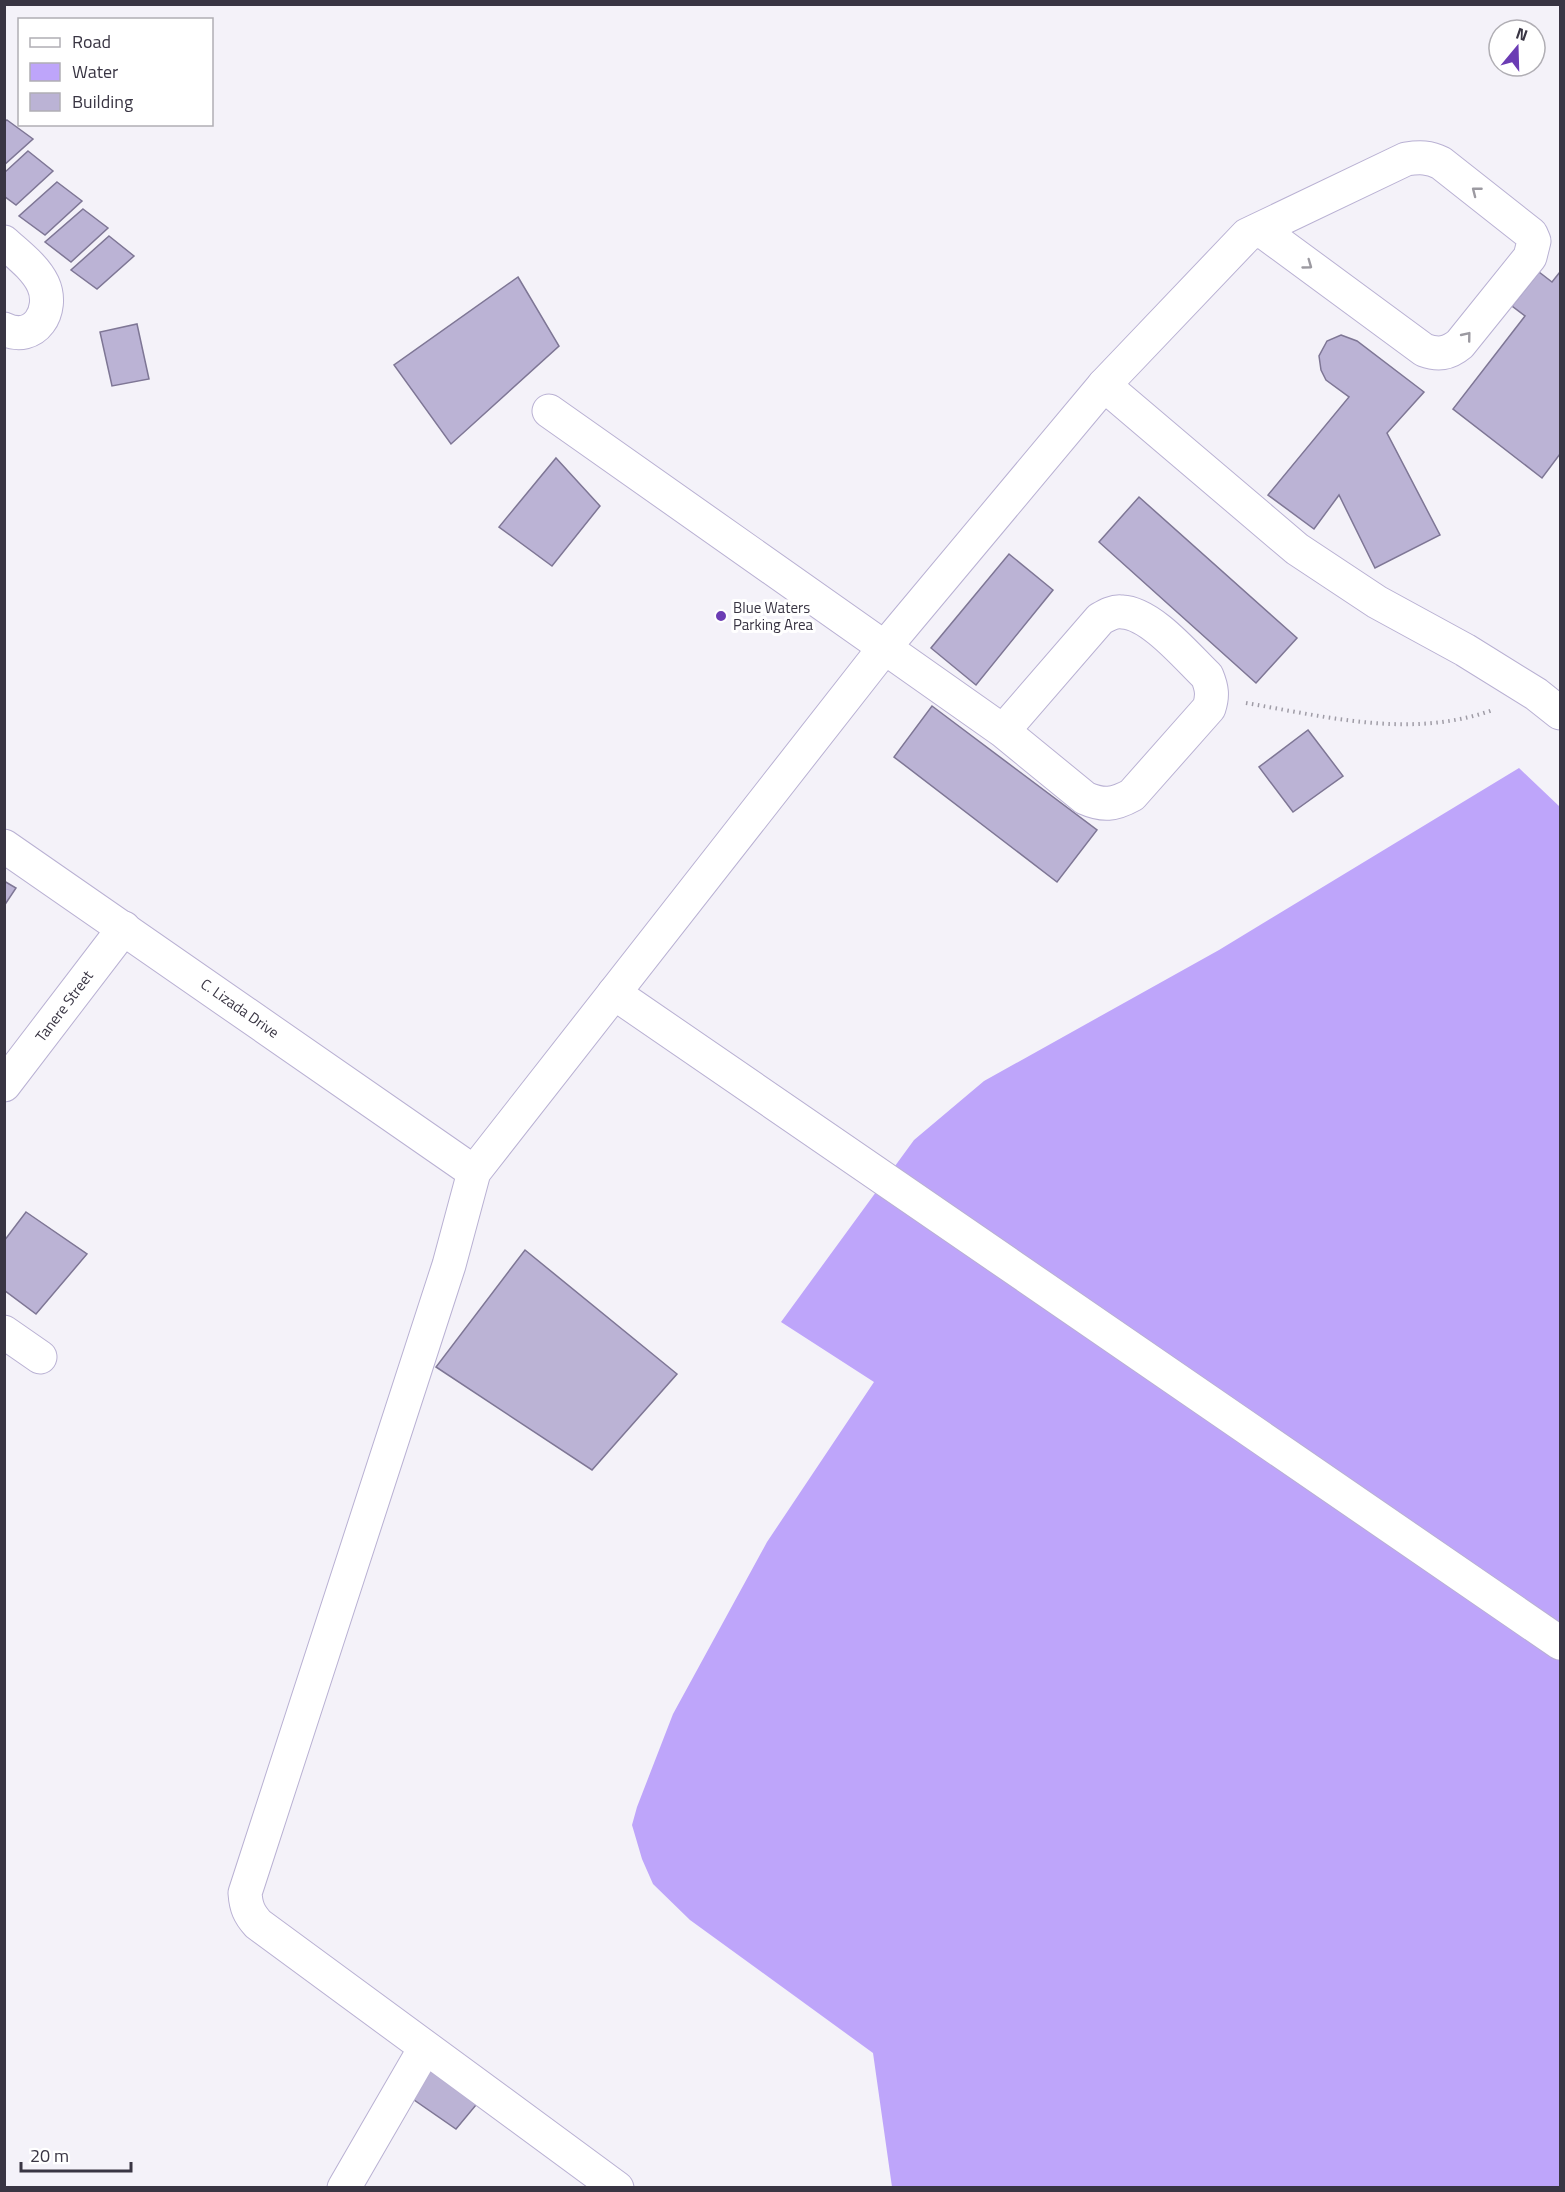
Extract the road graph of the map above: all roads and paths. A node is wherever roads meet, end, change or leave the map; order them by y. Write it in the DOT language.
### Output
graph roads {
  1 [pos="1261,230"];
  2 [pos="4,242"];
  3 [pos="4,329"];
  4 [pos="1104,385"];
  5 [pos="549,411"];
  6 [pos="885,647"];
  7 [pos="1213,698"];
  8 [pos="1548,704"];
  9 [pos="1003,731"];
  10 [pos="4,846"];
  11 [pos="124,927"];
  12 [pos="614,993"];
  13 [pos="4,1085"];
  14 [pos="474,1172"];
  15 [pos="4,1332"];
  16 [pos="40,1357"];
  17 [pos="1560,1643"];
  18 [pos="425,2048"];
  19 [pos="344,2187"];
  20 [pos="617,2187"];
  1 -- 1 [label="street, one-way"];
  1 -- 4 [label="street"];
  2 -- 3 [label="street"];
  4 -- 6 [label="street"];
  4 -- 8 [label="street"];
  5 -- 6 [label="street"];
  6 -- 9 [label="street"];
  6 -- 12 [label="street"];
  7 -- 8 [label="path"];
  7 -- 9 [label="street"];
  7 -- 9 [label="street"];
  10 -- 11 [label="street, C. Lizada Drive"];
  11 -- 13 [label="street, Tanere Street"];
  11 -- 14 [label="street, C. Lizada Drive"];
  12 -- 14 [label="street"];
  12 -- 17 [label="street"];
  14 -- 18 [label="street"];
  15 -- 16 [label="street"];
  18 -- 19 [label="street"];
  18 -- 20 [label="street"];
}
